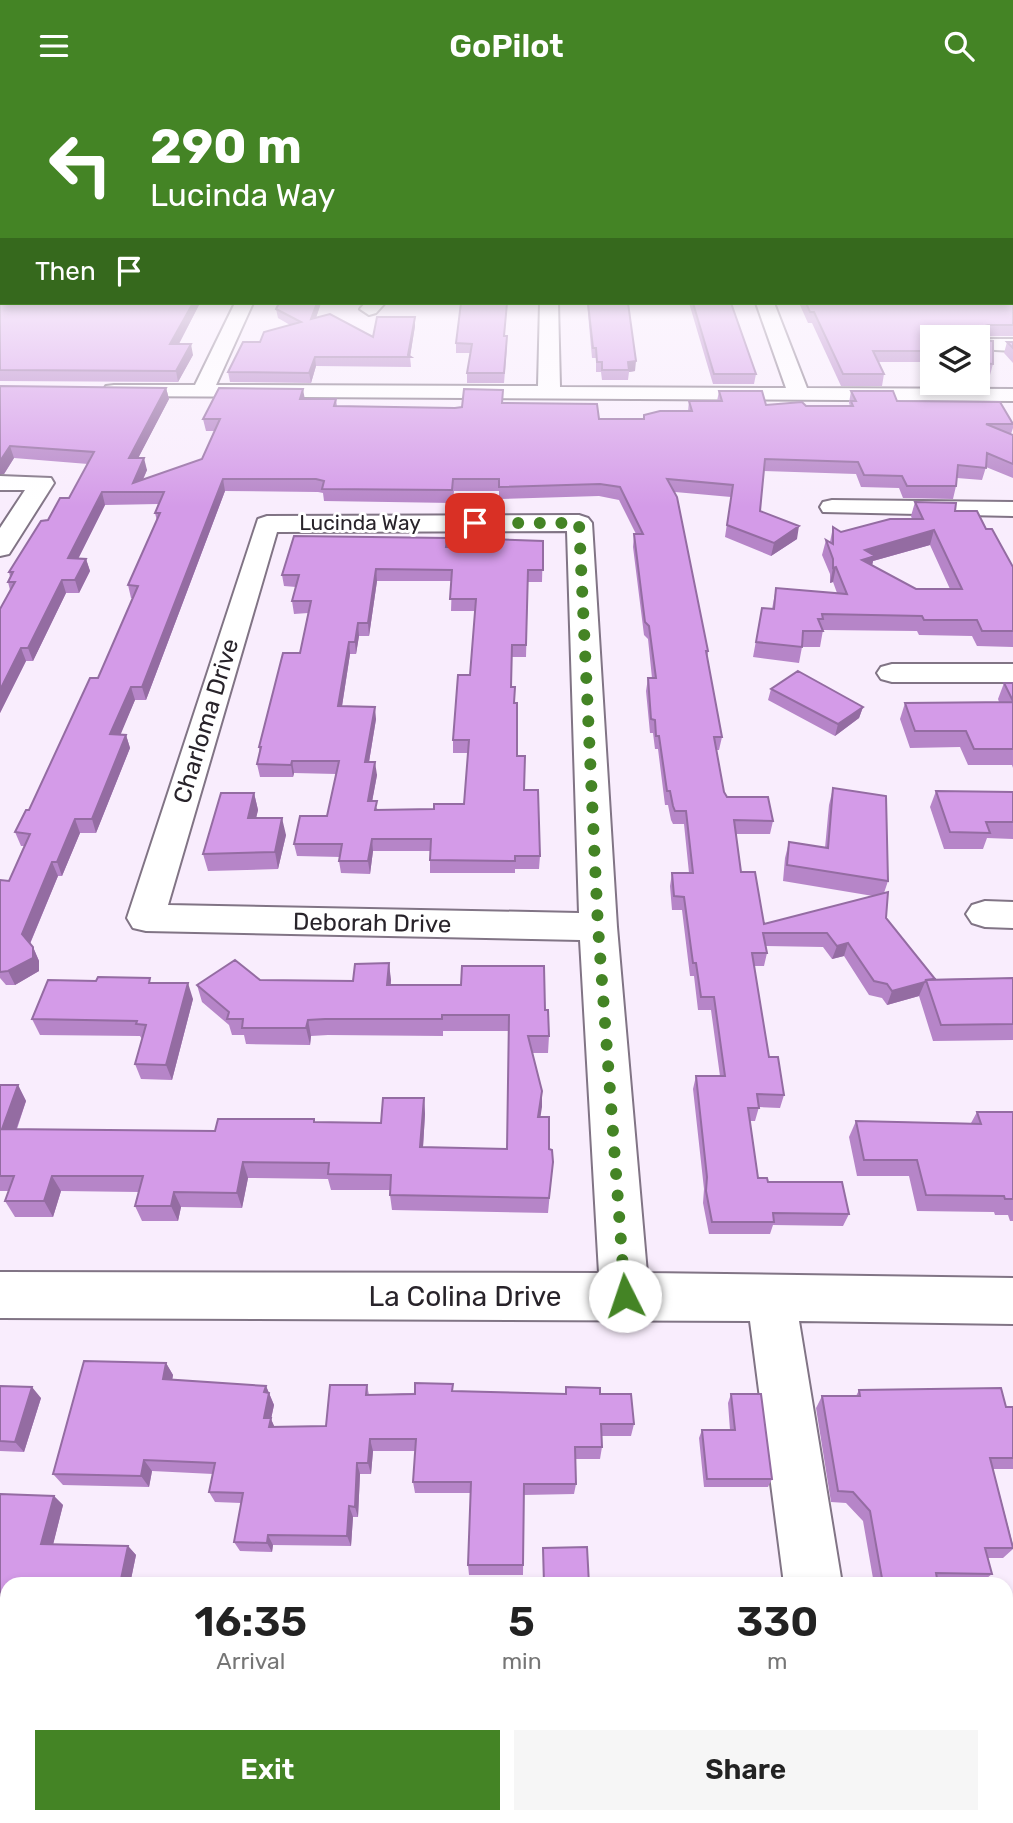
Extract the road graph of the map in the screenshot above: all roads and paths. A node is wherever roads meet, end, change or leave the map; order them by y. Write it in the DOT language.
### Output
graph roads {
  1 [pos="225,345"];
  2 [pos="549,345"];
  3 [pos="781,345"];
  4 [pos="990,345"];
  5 [pos="1013,345"];
  6 [pos="95,390"];
  7 [pos="203,391"];
  8 [pos="549,391"];
  9 [pos="799,394"];
  10 [pos="1013,395"];
  11 [pos="0,483"];
  12 [pos="832,507"];
  13 [pos="1013,509"];
  14 [pos="267,524"];
  15 [pos="0,548"];
  16 [pos="892,673"];
  17 [pos="1013,673"];
  18 [pos="146,918"];
  19 [pos="598,927"];
  20 [pos="0,1295"];
  21 [pos="625,1296"];
  22 [pos="771,1297"];
  23 [pos="1013,1301"];
  24 [pos="812,1577"];
  1 -- 7 [label="street"];
  2 -- 8 [label="street"];
  3 -- 9 [label="street"];
  4 -- 5 [label="street"];
  6 -- 7 [label="street"];
  7 -- 8 [label="street"];
  8 -- 9 [label="street"];
  9 -- 10 [label="street"];
  11 -- 15 [label="street"];
  12 -- 13 [label="street"];
  14 -- 18 [label="street, Charloma Drive"];
  14 -- 19 [label="street, Lucinda Way"];
  16 -- 17 [label="street"];
  18 -- 19 [label="street, Deborah Drive"];
  19 -- 21 [label="street"];
  20 -- 21 [label="street, La Colina Drive"];
  21 -- 22 [label="street, La Colina Drive"];
  22 -- 23 [label="street, La Colina Drive"];
  22 -- 24 [label="street"];
}
